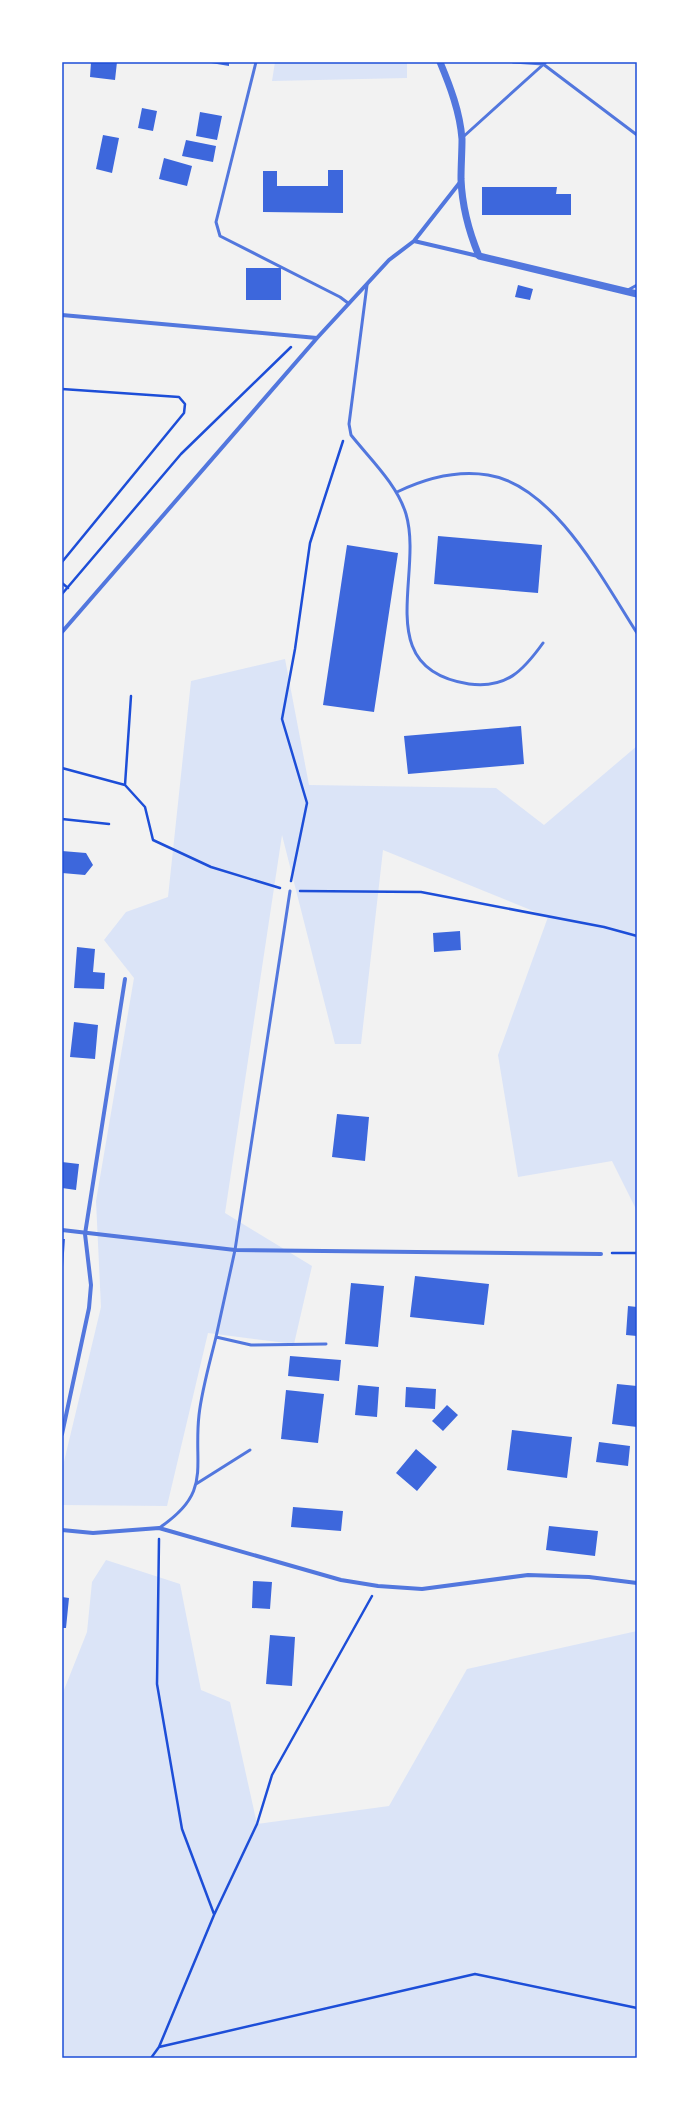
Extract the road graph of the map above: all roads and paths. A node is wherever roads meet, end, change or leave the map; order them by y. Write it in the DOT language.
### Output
graph roads {
  1 [pos="256,62"];
  2 [pos="440,62"];
  3 [pos="513,62"];
  4 [pos="544,63"];
  5 [pos="637,135"];
  6 [pos="462,139"];
  7 [pos="461,180"];
  8 [pos="414,241"];
  9 [pos="479,256"];
  10 [pos="367,283"];
  11 [pos="637,285"];
  12 [pos="626,291"];
  13 [pos="637,294"];
  14 [pos="348,303"];
  15 [pos="62,315"];
  16 [pos="301,337"];
  17 [pos="317,338"];
  18 [pos="62,389"];
  19 [pos="349,424"];
  20 [pos="397,492"];
  21 [pos="62,562"];
  22 [pos="62,583"];
  23 [pos="68,588"];
  24 [pos="62,594"];
  25 [pos="62,632"];
  26 [pos="637,633"];
  27 [pos="543,643"];
  28 [pos="131,696"];
  29 [pos="62,768"];
  30 [pos="125,785"];
  31 [pos="62,819"];
  32 [pos="109,824"];
  33 [pos="290,891"];
  34 [pos="637,936"];
  35 [pos="125,979"];
  36 [pos="62,1230"];
  37 [pos="85,1234"];
  38 [pos="235,1250"];
  39 [pos="637,1253"];
  40 [pos="601,1254"];
  41 [pos="216,1337"];
  42 [pos="326,1344"];
  43 [pos="62,1434"];
  44 [pos="250,1450"];
  45 [pos="196,1484"];
  46 [pos="159,1528"];
  47 [pos="62,1530"];
  48 [pos="637,1583"];
  49 [pos="378,1586"];
  50 [pos="214,1915"];
  51 [pos="637,2008"];
  52 [pos="159,2046"];
  53 [pos="151,2058"];
  1 -- 14 [label="lane"];
  2 -- 6 [label="street"];
  3 -- 4 [label="lane"];
  4 -- 5 [label="lane"];
  4 -- 6 [label="lane"];
  6 -- 7 [label="street"];
  7 -- 8 [label="street"];
  7 -- 9 [label="street"];
  8 -- 9 [label="street"];
  8 -- 10 [label="street"];
  9 -- 12 [label="street"];
  10 -- 14 [label="street"];
  10 -- 19 [label="lane"];
  11 -- 12 [label="lane"];
  12 -- 13 [label="street"];
  14 -- 17 [label="street"];
  15 -- 16 [label="street"];
  16 -- 17 [label="street"];
  16 -- 23 [label="path"];
  17 -- 25 [label="street"];
  18 -- 21 [label="path"];
  19 -- 20 [label="lane"];
  19 -- 33 [label="path"];
  20 -- 26 [label="lane"];
  20 -- 27 [label="lane"];
  22 -- 23 [label="path"];
  23 -- 24 [label="path"];
  28 -- 30 [label="path"];
  29 -- 30 [label="path"];
  30 -- 33 [label="path"];
  31 -- 32 [label="path"];
  33 -- 34 [label="path"];
  33 -- 38 [label="lane"];
  35 -- 37 [label="street"];
  36 -- 37 [label="street"];
  37 -- 38 [label="street"];
  37 -- 43 [label="street"];
  38 -- 40 [label="street"];
  38 -- 41 [label="lane"];
  39 -- 40 [label="path"];
  41 -- 42 [label="lane"];
  41 -- 45 [label="lane"];
  44 -- 45 [label="lane"];
  45 -- 46 [label="lane"];
  46 -- 47 [label="street"];
  46 -- 49 [label="street"];
  46 -- 50 [label="path"];
  48 -- 49 [label="street"];
  49 -- 50 [label="path"];
  50 -- 52 [label="path"];
  51 -- 52 [label="path"];
  52 -- 53 [label="path"];
}
